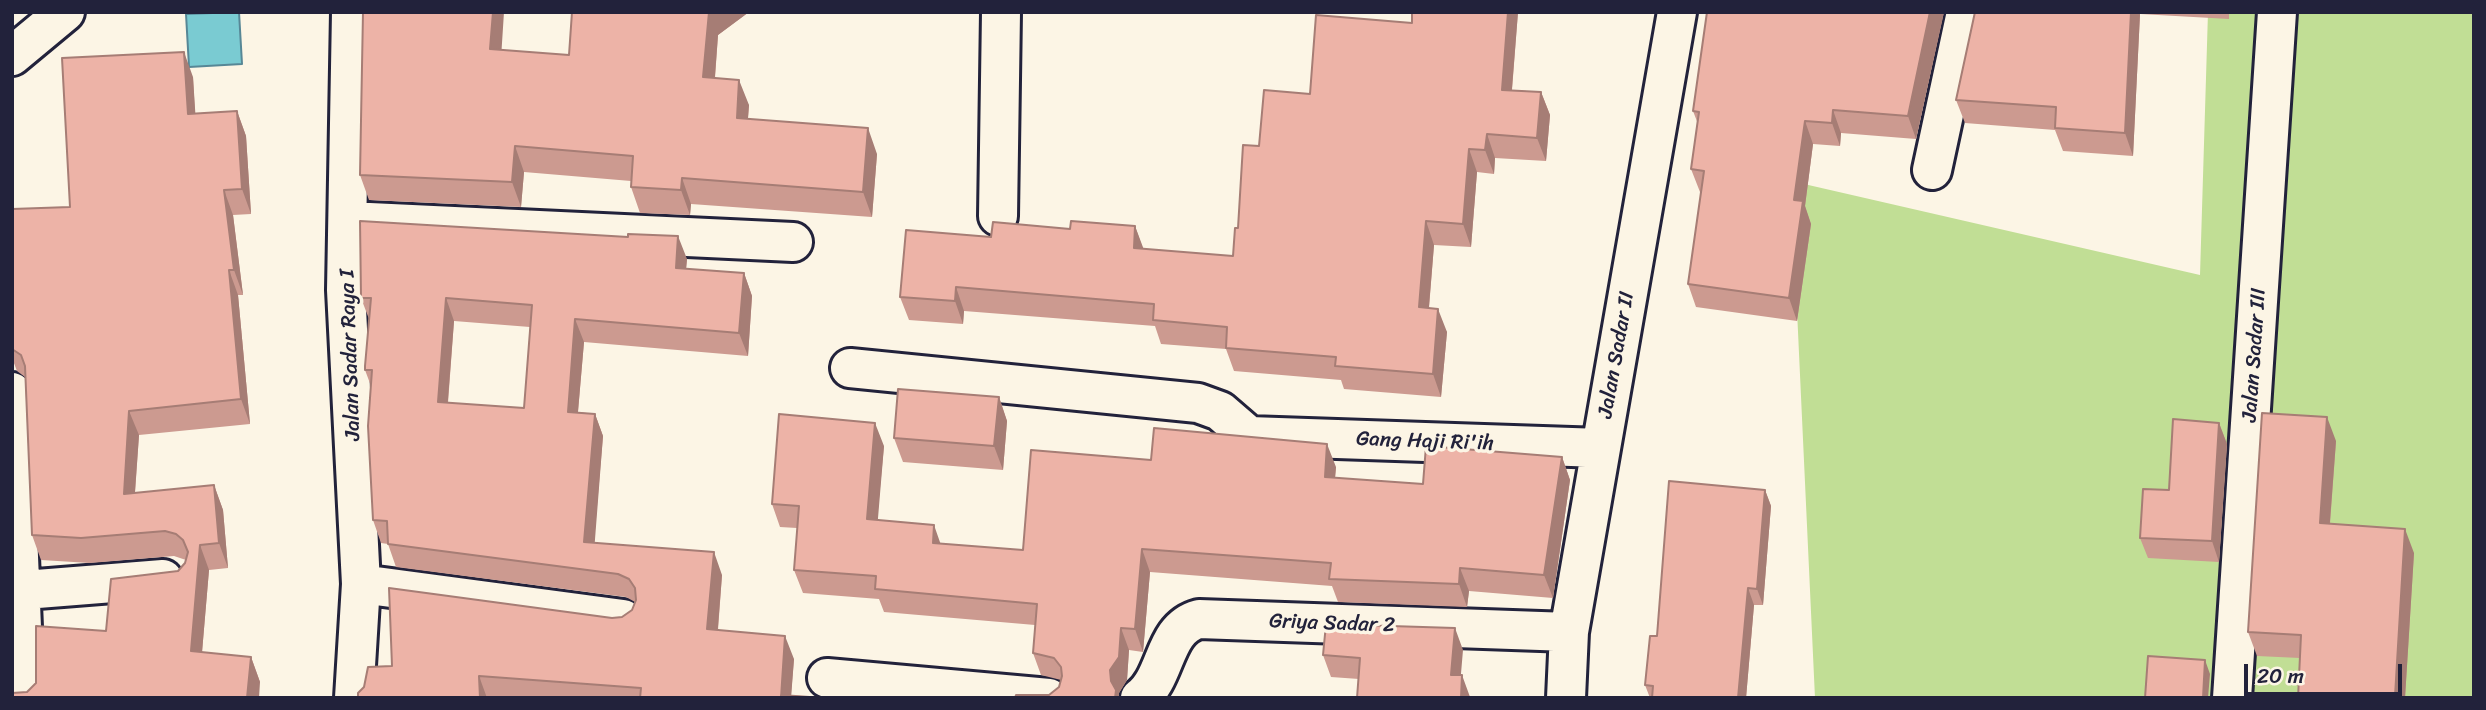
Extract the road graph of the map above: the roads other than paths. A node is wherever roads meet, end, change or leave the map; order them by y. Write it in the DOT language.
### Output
graph roads {
  1 [pos="65,12"];
  2 [pos="351,12"];
  3 [pos="1001,12"];
  4 [pos="1677,12"];
  5 [pos="1966,12"];
  6 [pos="2277,12"];
  7 [pos="12,56"];
  8 [pos="1932,170"];
  9 [pos="998,216"];
  10 [pos="348,221"];
  11 [pos="793,242"];
  12 [pos="850,368"];
  13 [pos="12,392"];
  14 [pos="1601,448"];
  15 [pos="175,578"];
  16 [pos="361,584"];
  17 [pos="16,591"];
  18 [pos="623,619"];
  19 [pos="1569,632"];
  20 [pos="827,678"];
  21 [pos="25,698"];
  22 [pos="354,698"];
  23 [pos="1049,698"];
  24 [pos="1140,698"];
  25 [pos="1566,698"];
  26 [pos="2232,698"];
  1 -- 7 [label="street"];
  2 -- 10 [label="street, Jalan Sadar Raya I"];
  3 -- 9 [label="street"];
  4 -- 14 [label="street, Jalan Sadar II"];
  5 -- 8 [label="street"];
  6 -- 26 [label="street, Jalan Sadar III"];
  10 -- 11 [label="street"];
  10 -- 16 [label="street, Jalan Sadar Raya I"];
  12 -- 14 [label="street, Gang Haji Ri'ih"];
  13 -- 17 [label="street"];
  14 -- 19 [label="street, Jalan Sadar II"];
  15 -- 17 [label="street"];
  16 -- 18 [label="street"];
  16 -- 22 [label="street, Jalan Sadar Raya I"];
  17 -- 21 [label="street"];
  19 -- 24 [label="street, Griya Sadar 2"];
  19 -- 25 [label="street, Jalan Sadar II"];
  20 -- 23 [label="street"];
}
